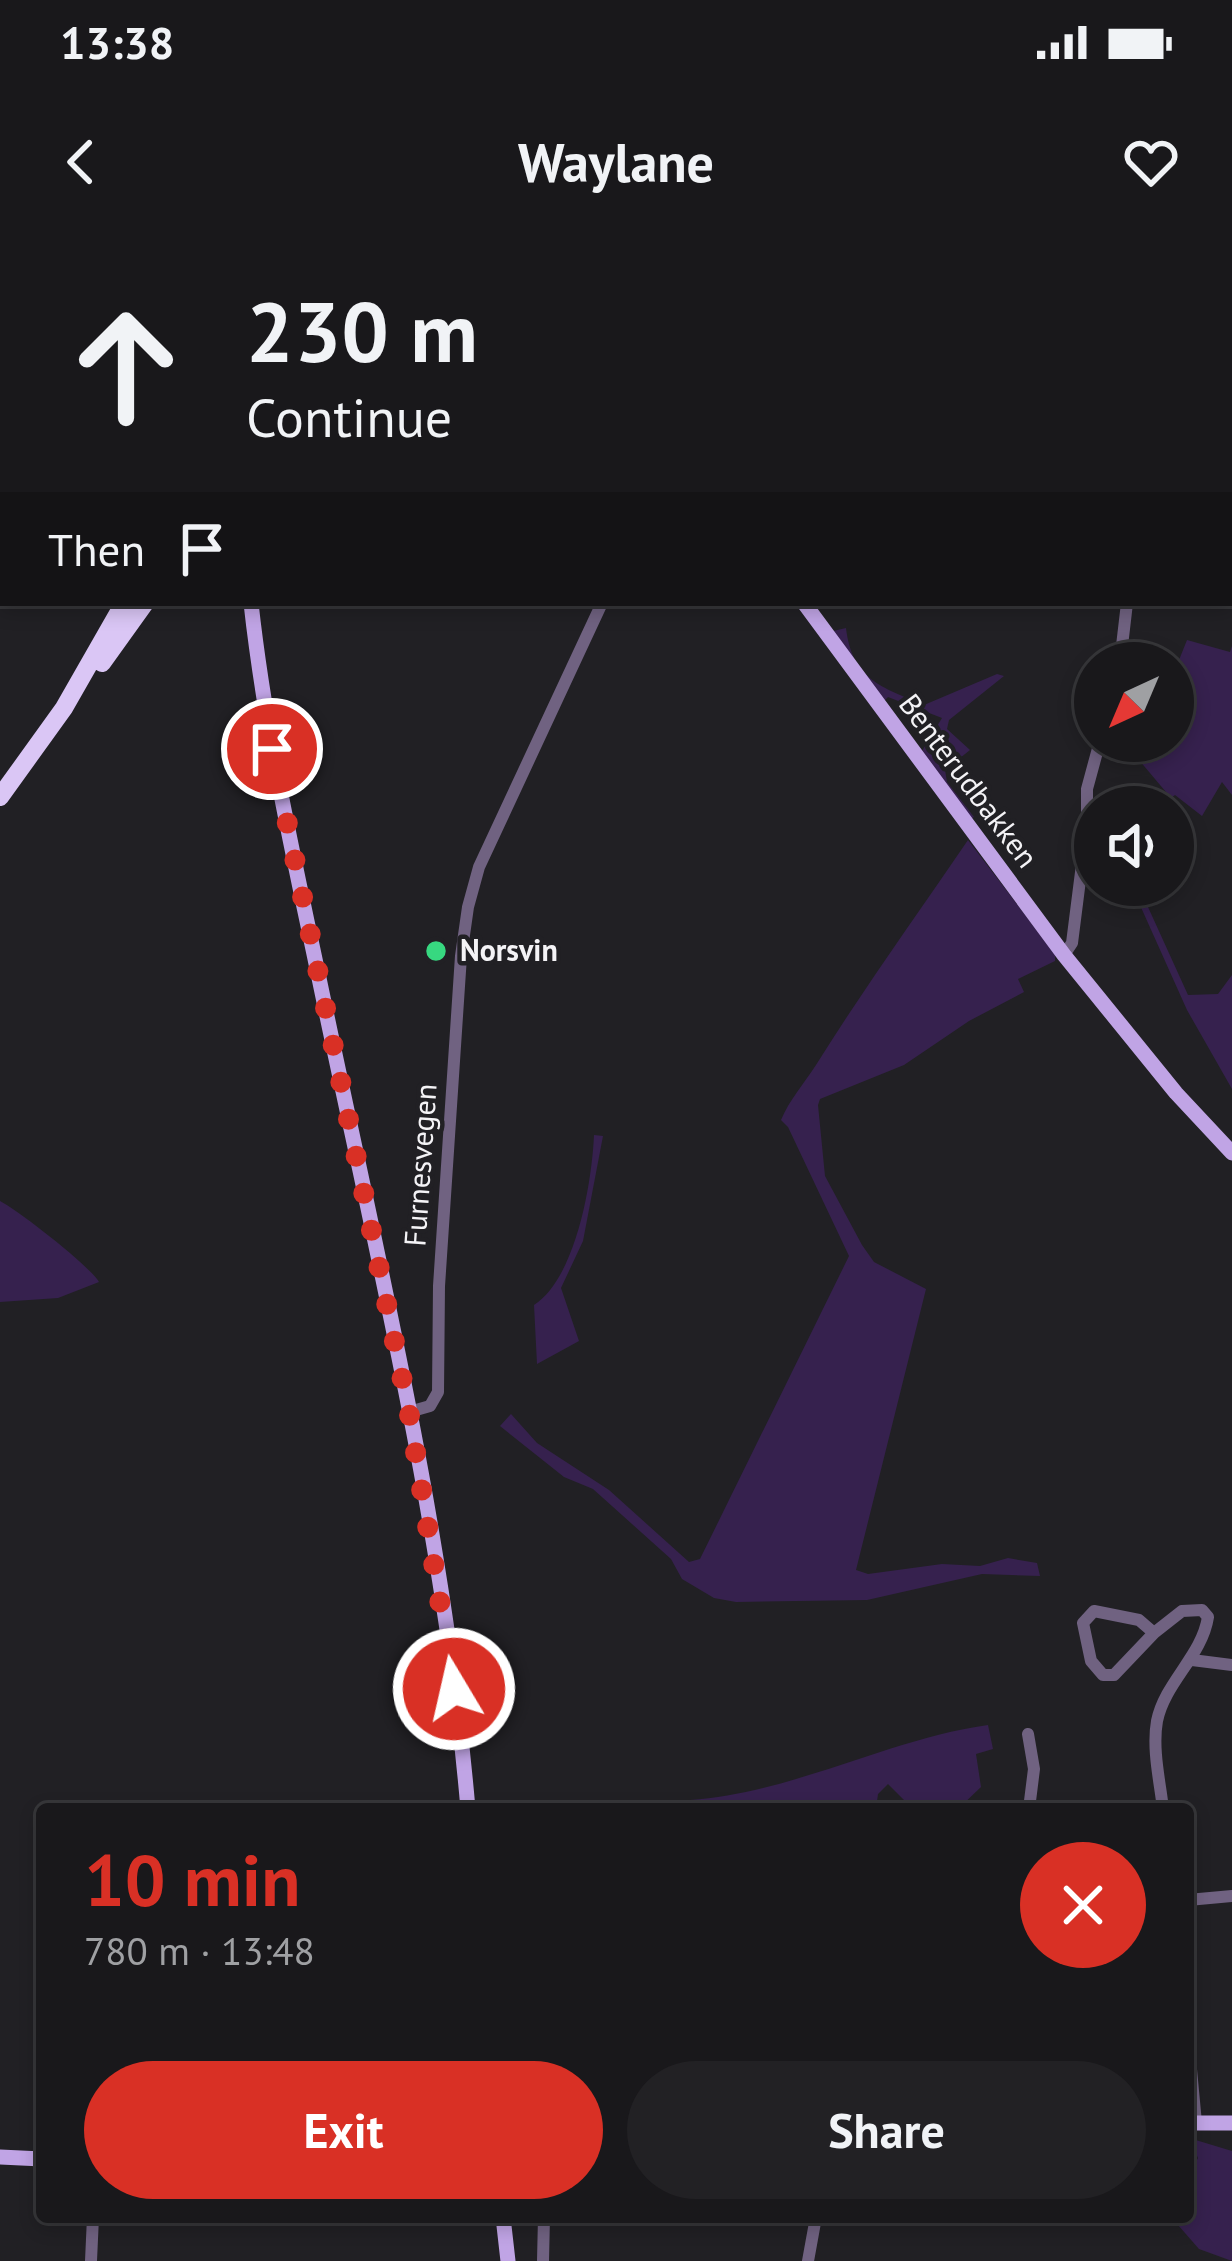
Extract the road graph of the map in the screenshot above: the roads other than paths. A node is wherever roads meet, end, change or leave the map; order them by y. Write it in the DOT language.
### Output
graph roads {
  1 [pos="109,606"];
  2 [pos="122,606"];
  3 [pos="143,606"];
  4 [pos="251,606"];
  5 [pos="601,606"];
  6 [pos="806,606"];
  7 [pos="1127,606"];
  8 [pos="1122,642"];
  9 [pos="64,708"];
  10 [pos="1094,762"];
  11 [pos="0,778"];
  12 [pos="0,797"];
  13 [pos="1064,955"];
  14 [pos="1232,1153"];
  15 [pos="409,1412"];
  16 [pos="1154,1633"];
  17 [pos="1192,1660"];
  18 [pos="1232,1665"];
  19 [pos="1028,1734"];
  20 [pos="467,1803"];
  21 [pos="1030,1803"];
  22 [pos="1163,1803"];
  23 [pos="1232,1896"];
  24 [pos="1194,1899"];
  25 [pos="1194,2122"];
  26 [pos="1232,2122"];
  27 [pos="0,2157"];
  28 [pos="36,2159"];
  29 [pos="93,2223"];
  30 [pos="504,2223"];
  31 [pos="544,2223"];
  32 [pos="815,2223"];
  33 [pos="91,2261"];
  34 [pos="508,2261"];
  35 [pos="543,2261"];
  36 [pos="808,2261"];
  1 -- 11 [label="highway"];
  2 -- 9 [label="highway"];
  3 -- 9 [label="highway"];
  4 -- 15 [label="main road"];
  5 -- 15 [label="street, Furnesvegen"];
  6 -- 13 [label="main road, Benterudbakken"];
  7 -- 8 [label="street"];
  9 -- 12 [label="highway"];
  10 -- 13 [label="street"];
  13 -- 14 [label="main road, Benterudbakken"];
  15 -- 20 [label="main road"];
  16 -- 16 [label="street"];
  16 -- 17 [label="street"];
  17 -- 18 [label="street"];
  17 -- 22 [label="street"];
  19 -- 21 [label="street"];
  23 -- 24 [label="street"];
  25 -- 26 [label="main road"];
  27 -- 28 [label="main road"];
  29 -- 33 [label="street"];
  30 -- 34 [label="main road"];
  31 -- 35 [label="street"];
  32 -- 36 [label="street"];
}
